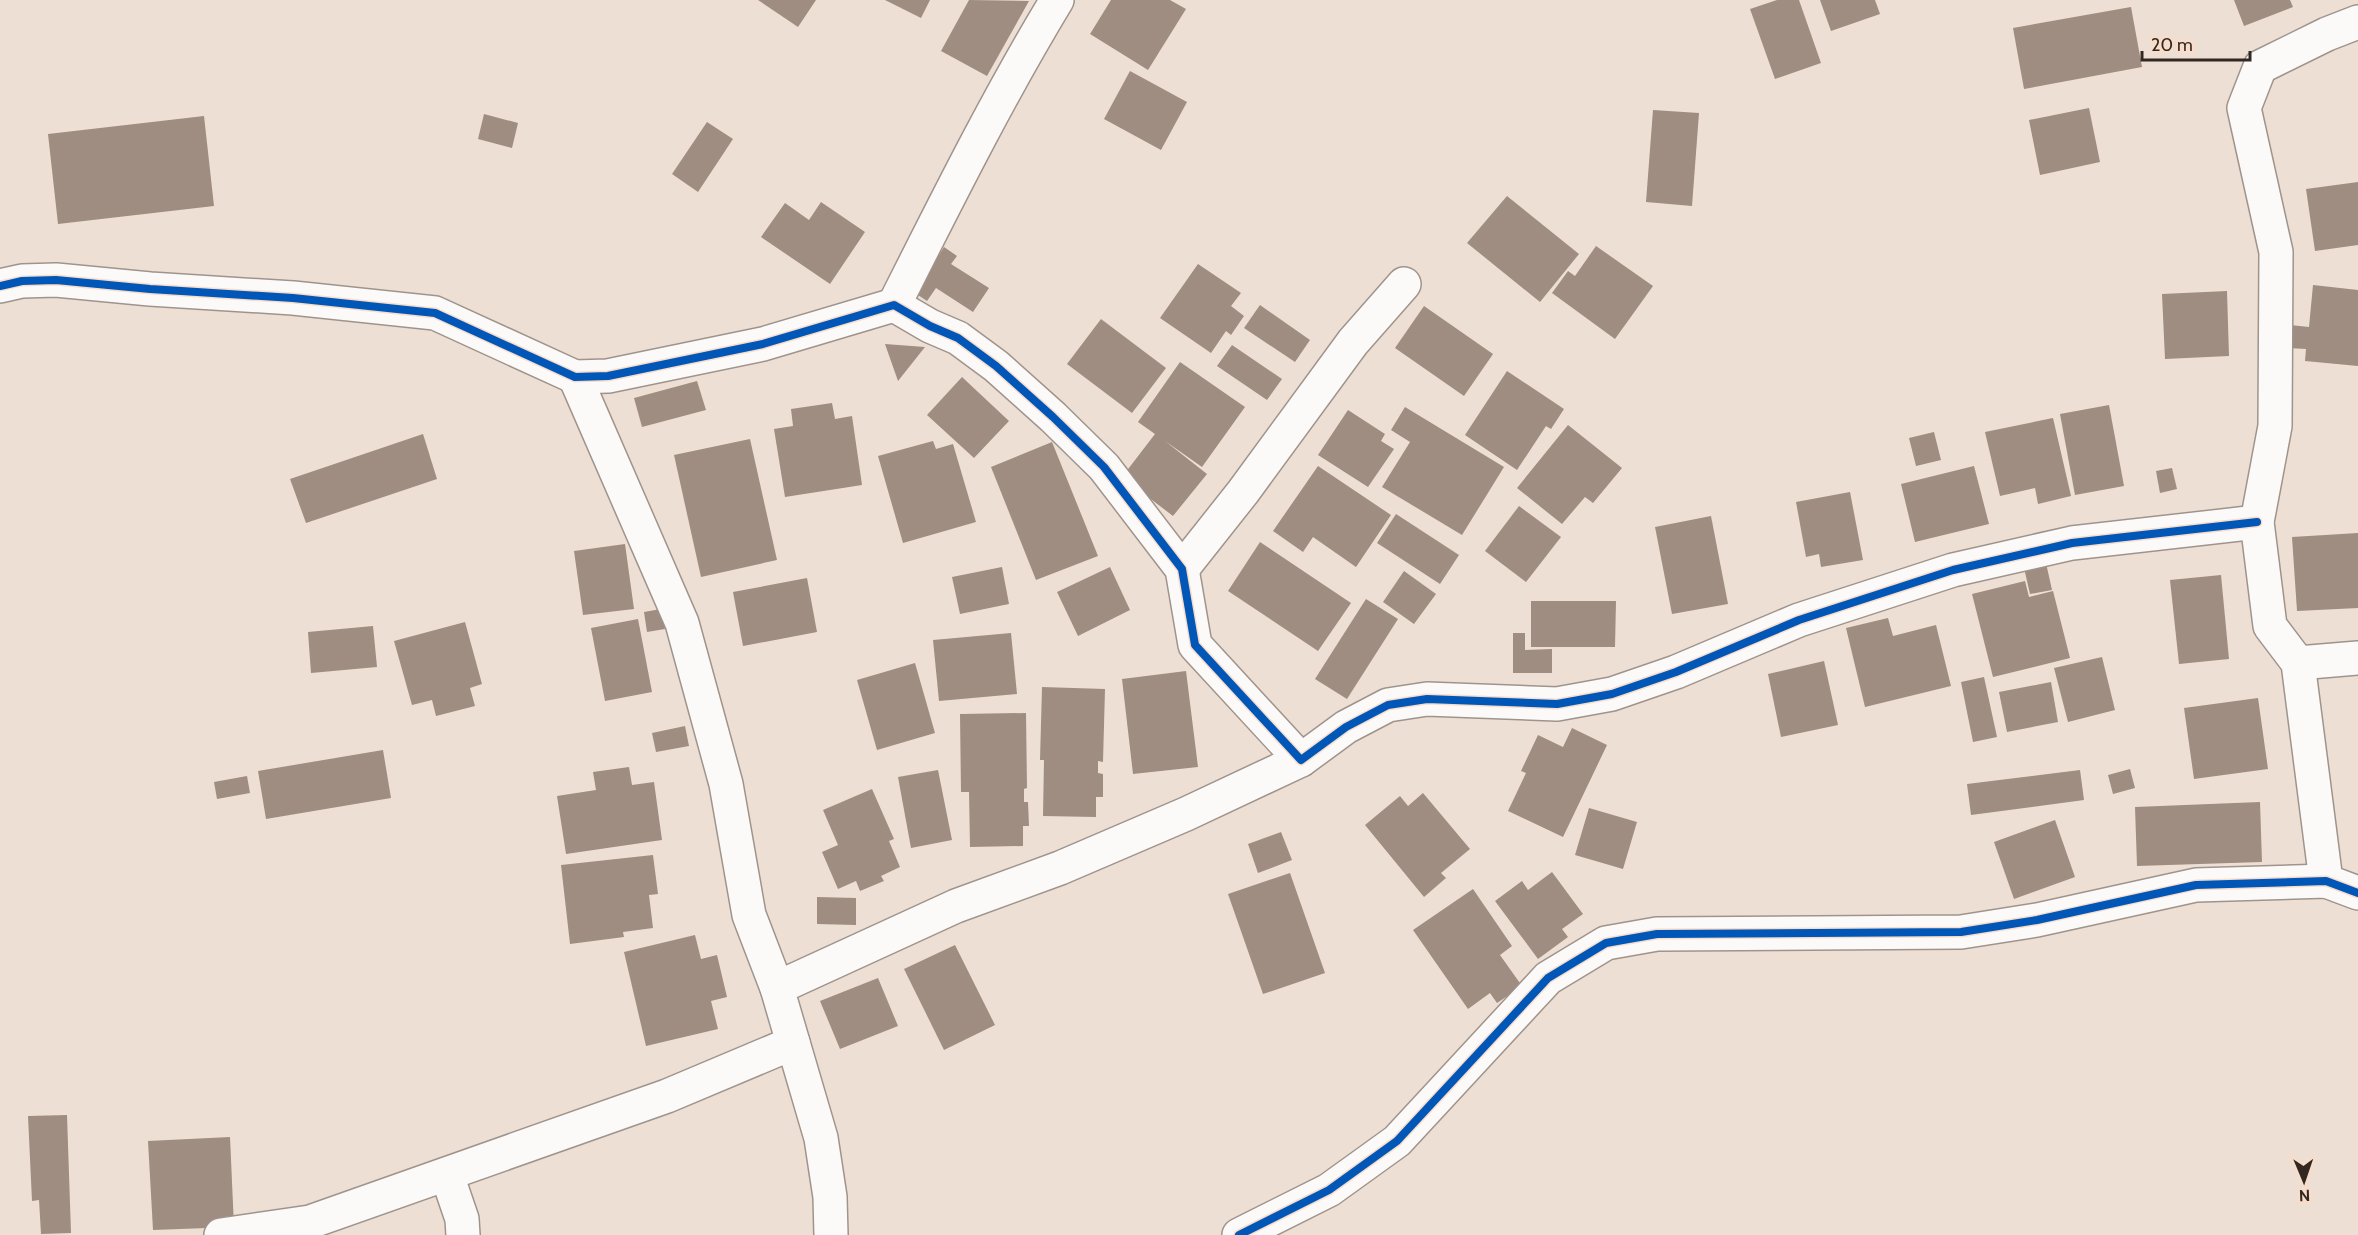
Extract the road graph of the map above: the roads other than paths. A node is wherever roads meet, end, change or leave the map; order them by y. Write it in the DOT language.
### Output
graph roads {
  1 [pos="1057,0"];
  2 [pos="2358,22"];
  3 [pos="1404,284"];
  4 [pos="0,286"];
  5 [pos="894,305"];
  6 [pos="575,377"];
  7 [pos="2257,522"];
  8 [pos="1182,569"];
  9 [pos="2358,658"];
  10 [pos="2298,663"];
  11 [pos="1301,760"];
  12 [pos="2326,881"];
  13 [pos="2358,893"];
  14 [pos="777,988"];
  15 [pos="792,1043"];
  16 [pos="447,1175"];
  17 [pos="221,1235"];
  18 [pos="463,1235"];
  19 [pos="831,1235"];
  20 [pos="1239,1235"];
  1 -- 5 [label="street"];
  2 -- 7 [label="street"];
  3 -- 8 [label="street"];
  4 -- 6 [label="street"];
  5 -- 6 [label="street"];
  5 -- 8 [label="street"];
  6 -- 14 [label="street"];
  7 -- 10 [label="street"];
  7 -- 11 [label="street"];
  8 -- 11 [label="street"];
  9 -- 10 [label="street"];
  10 -- 12 [label="street"];
  11 -- 14 [label="street"];
  12 -- 13 [label="street"];
  12 -- 20 [label="street"];
  14 -- 15 [label="street"];
  15 -- 16 [label="street"];
  15 -- 19 [label="street"];
  16 -- 17 [label="street"];
  16 -- 18 [label="street"];
}
